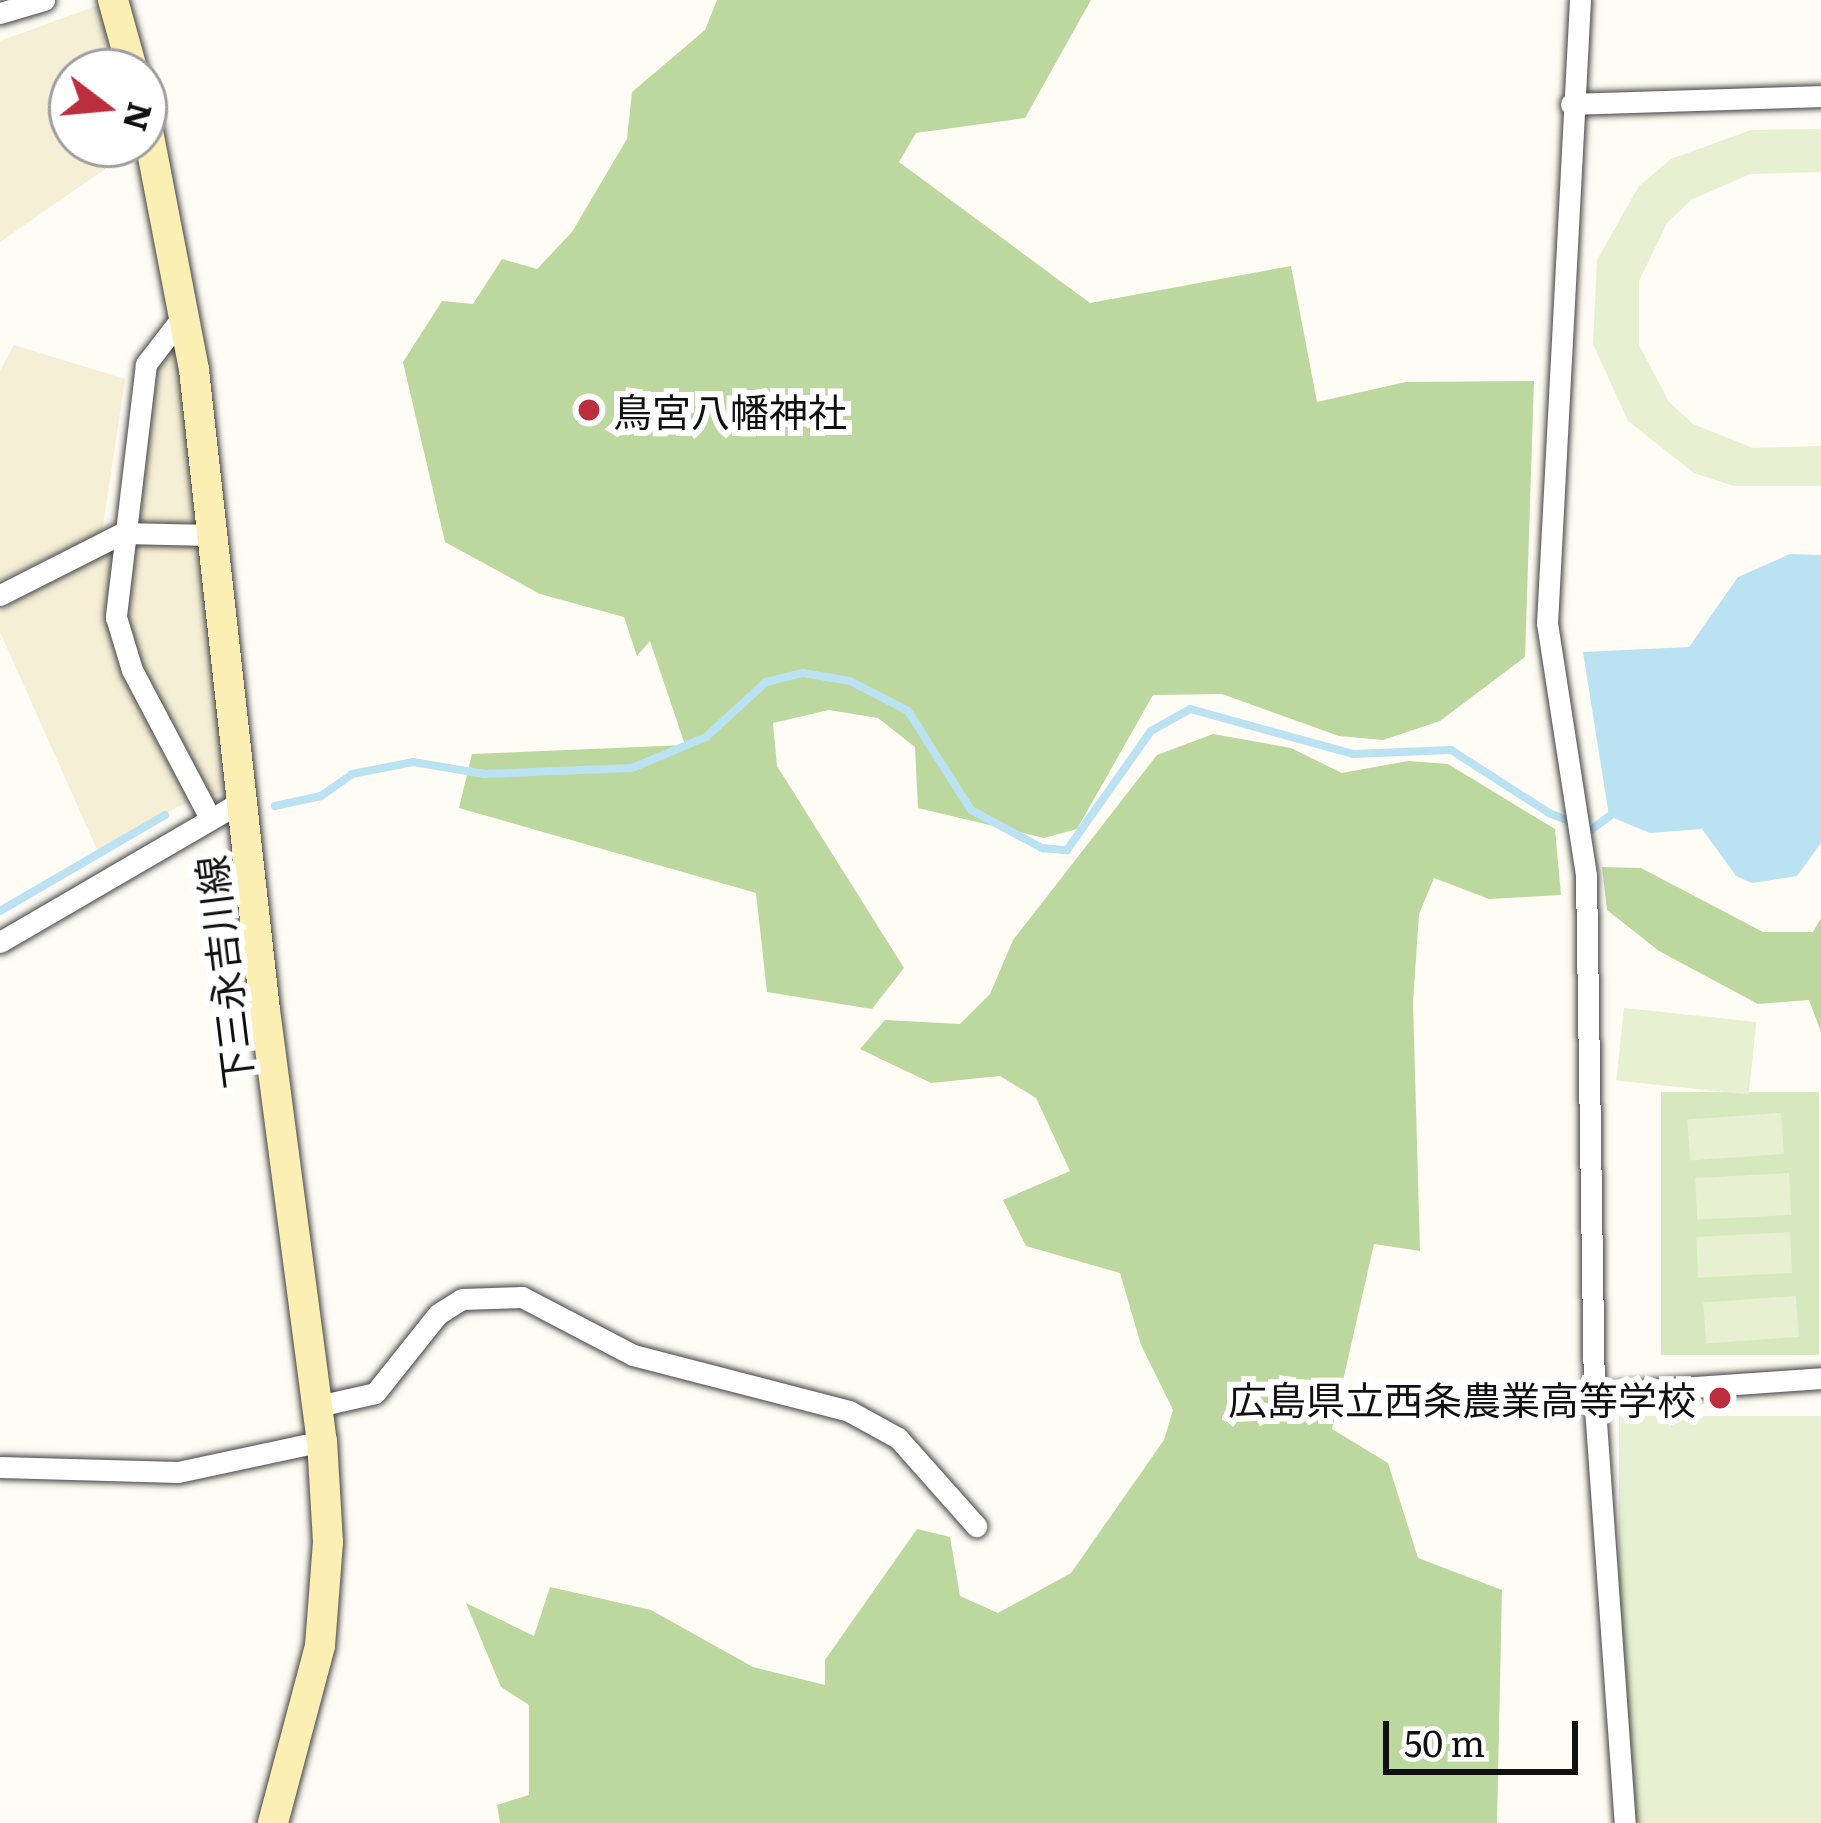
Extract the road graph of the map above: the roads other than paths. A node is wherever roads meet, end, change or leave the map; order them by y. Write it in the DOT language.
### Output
graph roads {
  1 [pos="44,0"];
  2 [pos="113,0"];
  3 [pos="1580,0"];
  4 [pos="0,13"];
  5 [pos="127,48"];
  6 [pos="1821,96"];
  7 [pos="1571,104"];
  8 [pos="155,168"];
  9 [pos="183,316"];
  10 [pos="122,533"];
  11 [pos="212,535"];
  12 [pos="0,595"];
  13 [pos="242,801"];
  14 [pos="210,818"];
  15 [pos="0,942"];
  16 [pos="1821,1378"];
  17 [pos="1594,1394"];
  18 [pos="318,1406"];
  19 [pos="322,1441"];
  20 [pos="0,1467"];
  21 [pos="976,1526"];
  22 [pos="273,1823"];
  23 [pos="1625,1823"];
  1 -- 4 [label="street"];
  2 -- 5 [label="main road"];
  3 -- 7 [label="street"];
  6 -- 7 [label="street"];
  7 -- 17 [label="street"];
  8 -- 9 [label="main road, 下三永吉川線"];
  9 -- 10 [label="street"];
  9 -- 11 [label="main road, 下三永吉川線"];
  10 -- 11 [label="street"];
  10 -- 12 [label="street"];
  10 -- 14 [label="street"];
  11 -- 13 [label="main road, 下三永吉川線"];
  13 -- 14 [label="street"];
  13 -- 18 [label="main road, 下三永吉川線"];
  14 -- 15 [label="street"];
  16 -- 17 [label="street"];
  17 -- 23 [label="street"];
  18 -- 19 [label="main road, 下三永吉川線"];
  18 -- 21 [label="street"];
  19 -- 20 [label="street"];
  19 -- 22 [label="main road, 下三永吉川線"];
}
